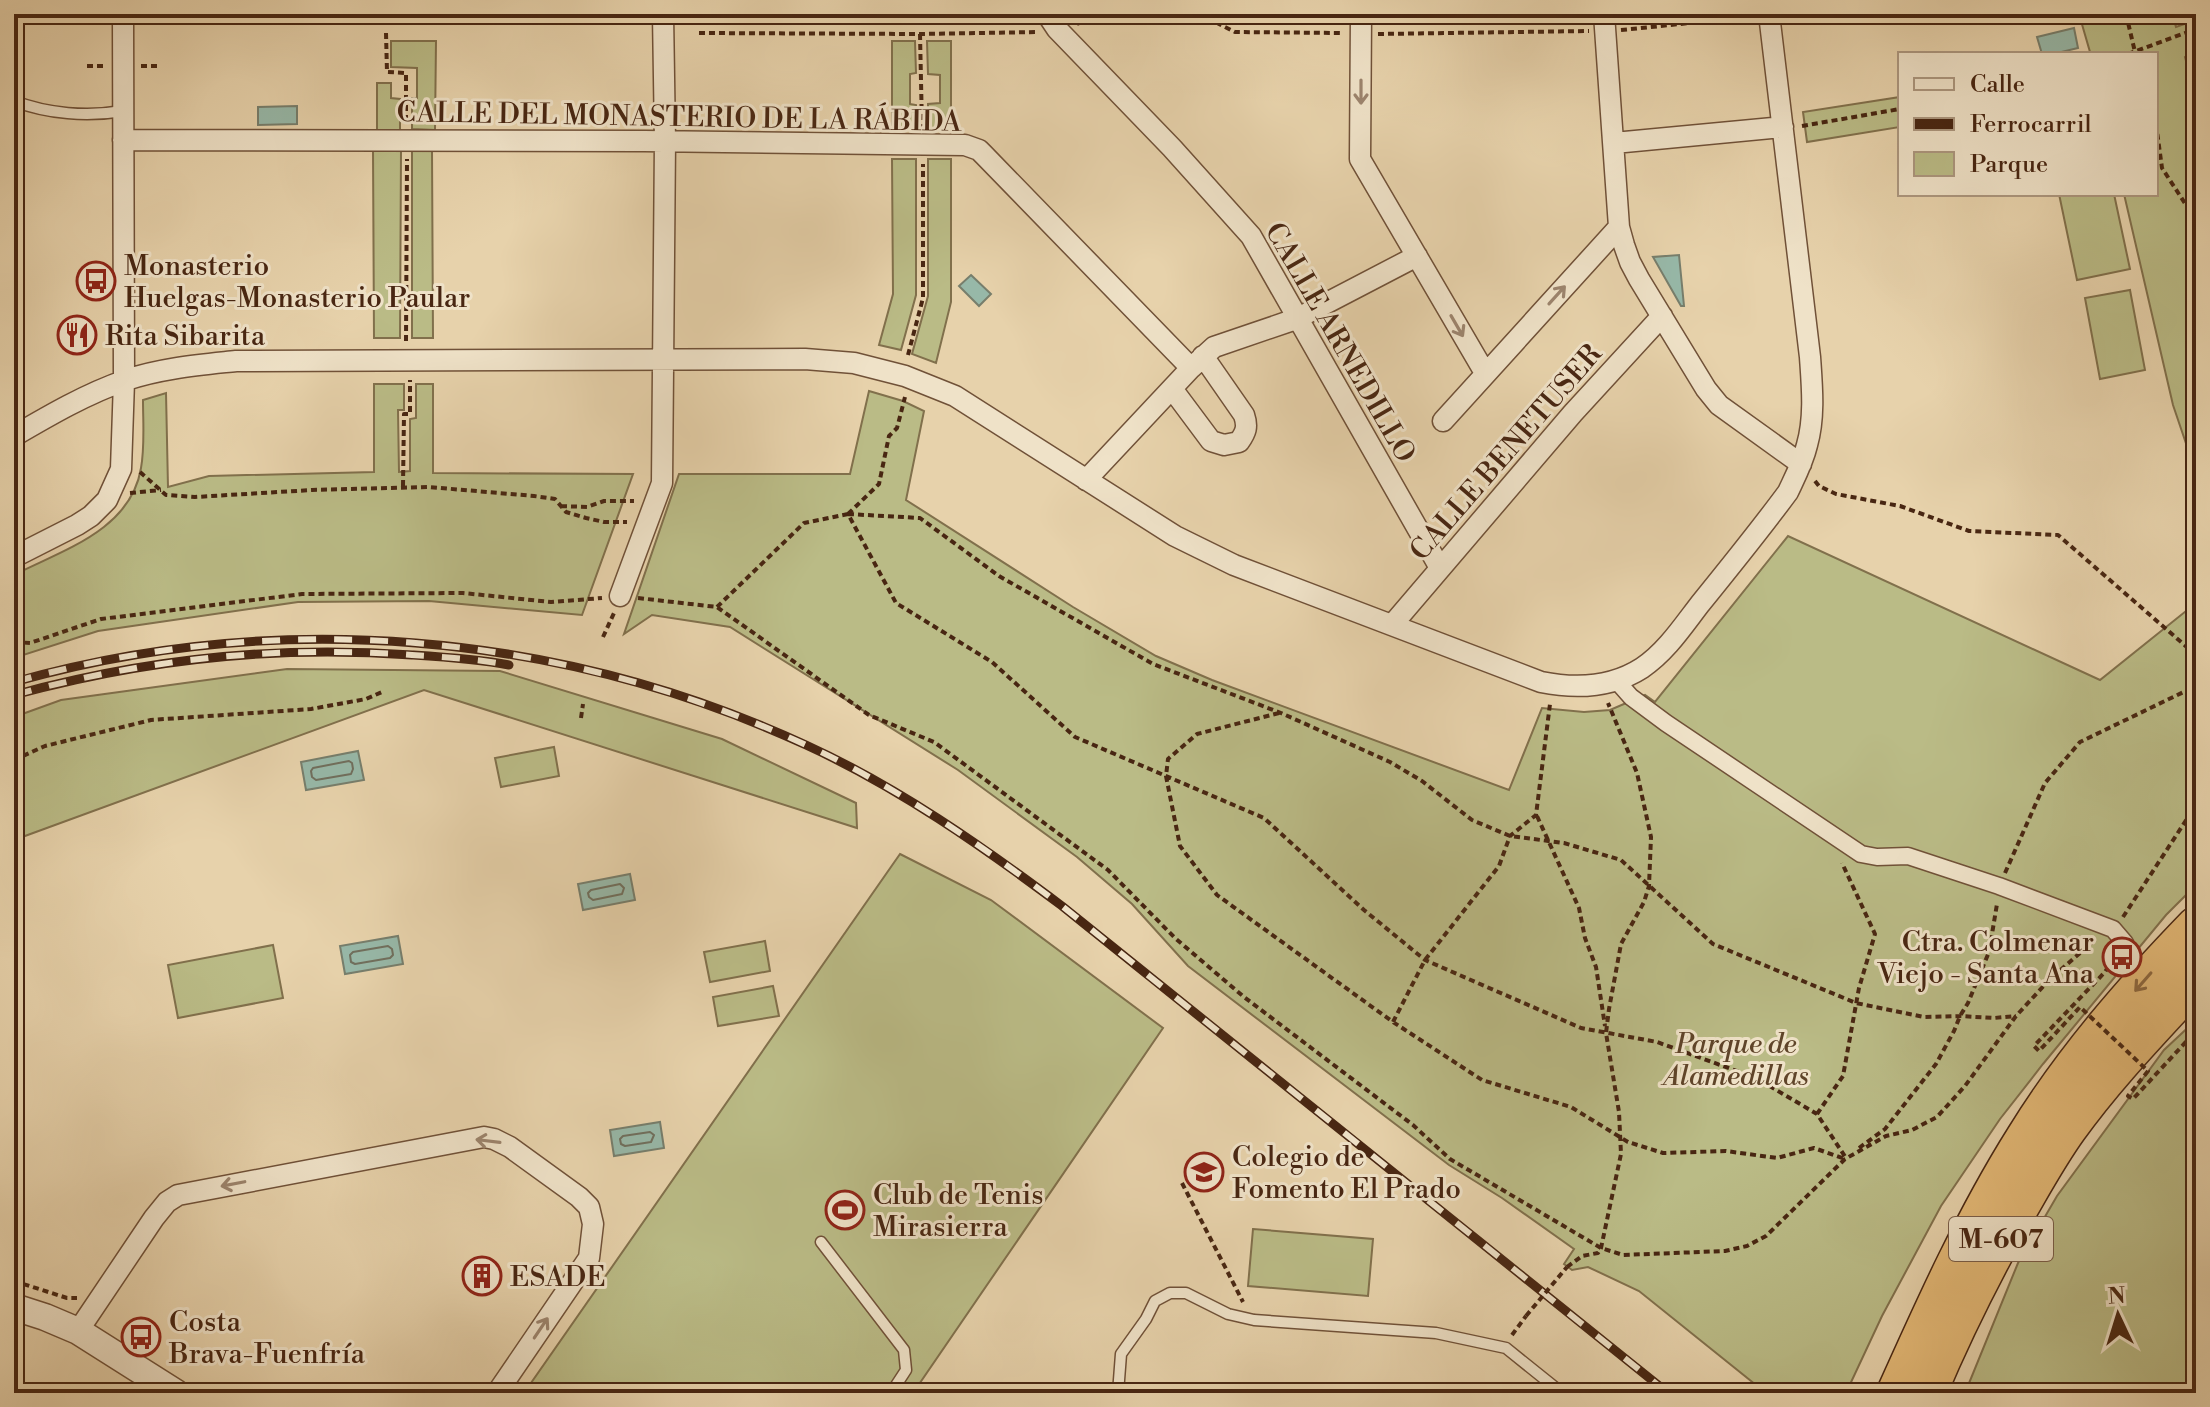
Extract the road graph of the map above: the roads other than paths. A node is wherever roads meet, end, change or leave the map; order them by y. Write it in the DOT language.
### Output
graph roads {
  1 [pos="123,14"];
  2 [pos="663,14"];
  3 [pos="1761,19"];
  4 [pos="1052,22"];
  5 [pos="1604,22"];
  6 [pos="1361,24"];
  7 [pos="14,101"];
  8 [pos="123,111"];
  9 [pos="1783,127"];
  10 [pos="123,140"];
  11 [pos="665,141"];
  12 [pos="1614,143"];
  13 [pos="1619,227"];
  14 [pos="1417,256"];
  15 [pos="1662,316"];
  16 [pos="1296,319"];
  17 [pos="665,360"];
  18 [pos="1197,362"];
  19 [pos="1485,373"];
  20 [pos="124,381"];
  21 [pos="1173,390"];
  22 [pos="1443,421"];
  23 [pos="14,436"];
  24 [pos="1801,464"];
  25 [pos="1086,480"];
  26 [pos="14,557"];
  27 [pos="1440,568"];
  28 [pos="620,596"];
  29 [pos="1392,625"];
  30 [pos="1616,680"];
  31 [pos="2196,926"];
  32 [pos="2122,946"];
  33 [pos="2196,980"];
  34 [pos="2109,1092"];
  35 [pos="2025,1138"];
  36 [pos="821,1242"];
  37 [pos="14,1307"];
  38 [pos="78,1331"];
  39 [pos="176,1393"];
  40 [pos="497,1393"];
  41 [pos="891,1393"];
  42 [pos="1118,1393"];
  43 [pos="1562,1393"];
  44 [pos="1868,1393"];
  45 [pos="1896,1393"];
  46 [pos="1927,1393"];
  47 [pos="1949,1393"];
  1 -- 8 [label="street"];
  2 -- 11 [label="street"];
  3 -- 9 [label="street"];
  4 -- 16 [label="street, CALLE ARNEDILLO"];
  5 -- 12 [label="street"];
  6 -- 14 [label="street, one-way"];
  7 -- 8 [label="lane"];
  8 -- 10 [label="street"];
  9 -- 12 [label="street"];
  9 -- 24 [label="street"];
  10 -- 11 [label="street, CALLE DEL MONASTERIO DE LA RÁBIDA"];
  10 -- 20 [label="street"];
  11 -- 17 [label="street"];
  11 -- 18 [label="street, CALLE DEL MONASTERIO DE LA RÁBIDA"];
  12 -- 13 [label="street"];
  13 -- 15 [label="street"];
  19 -- 13 [label="street, one-way"];
  14 -- 16 [label="street"];
  14 -- 19 [label="street, one-way"];
  15 -- 24 [label="street"];
  15 -- 27 [label="street, CALLE BENETUSER"];
  16 -- 18 [label="street"];
  16 -- 27 [label="street, CALLE ARNEDILLO"];
  17 -- 20 [label="street"];
  17 -- 25 [label="street"];
  17 -- 28 [label="street"];
  18 -- 21 [label="street"];
  18 -- 21 [label="street, CALLE DEL MONASTERIO DE LA RÁBIDA"];
  19 -- 22 [label="street"];
  20 -- 23 [label="street"];
  20 -- 26 [label="street"];
  21 -- 25 [label="street"];
  24 -- 30 [label="street"];
  25 -- 29 [label="street"];
  27 -- 29 [label="street, CALLE BENETUSER"];
  29 -- 30 [label="street"];
  30 -- 32 [label="street"];
  31 -- 35 [label="highway, M-607, one-way"];
  33 -- 34 [label="highway, M-607"];
  34 -- 46 [label="highway, M-607"];
  34 -- 47 [label="highway, M-607"];
  35 -- 44 [label="highway, M-607"];
  35 -- 45 [label="highway, M-607"];
  36 -- 41 [label="lane"];
  37 -- 38 [label="street"];
  38 -- 39 [label="street"];
  40 -- 38 [label="street, one-way"];
  42 -- 43 [label="lane"];
}
